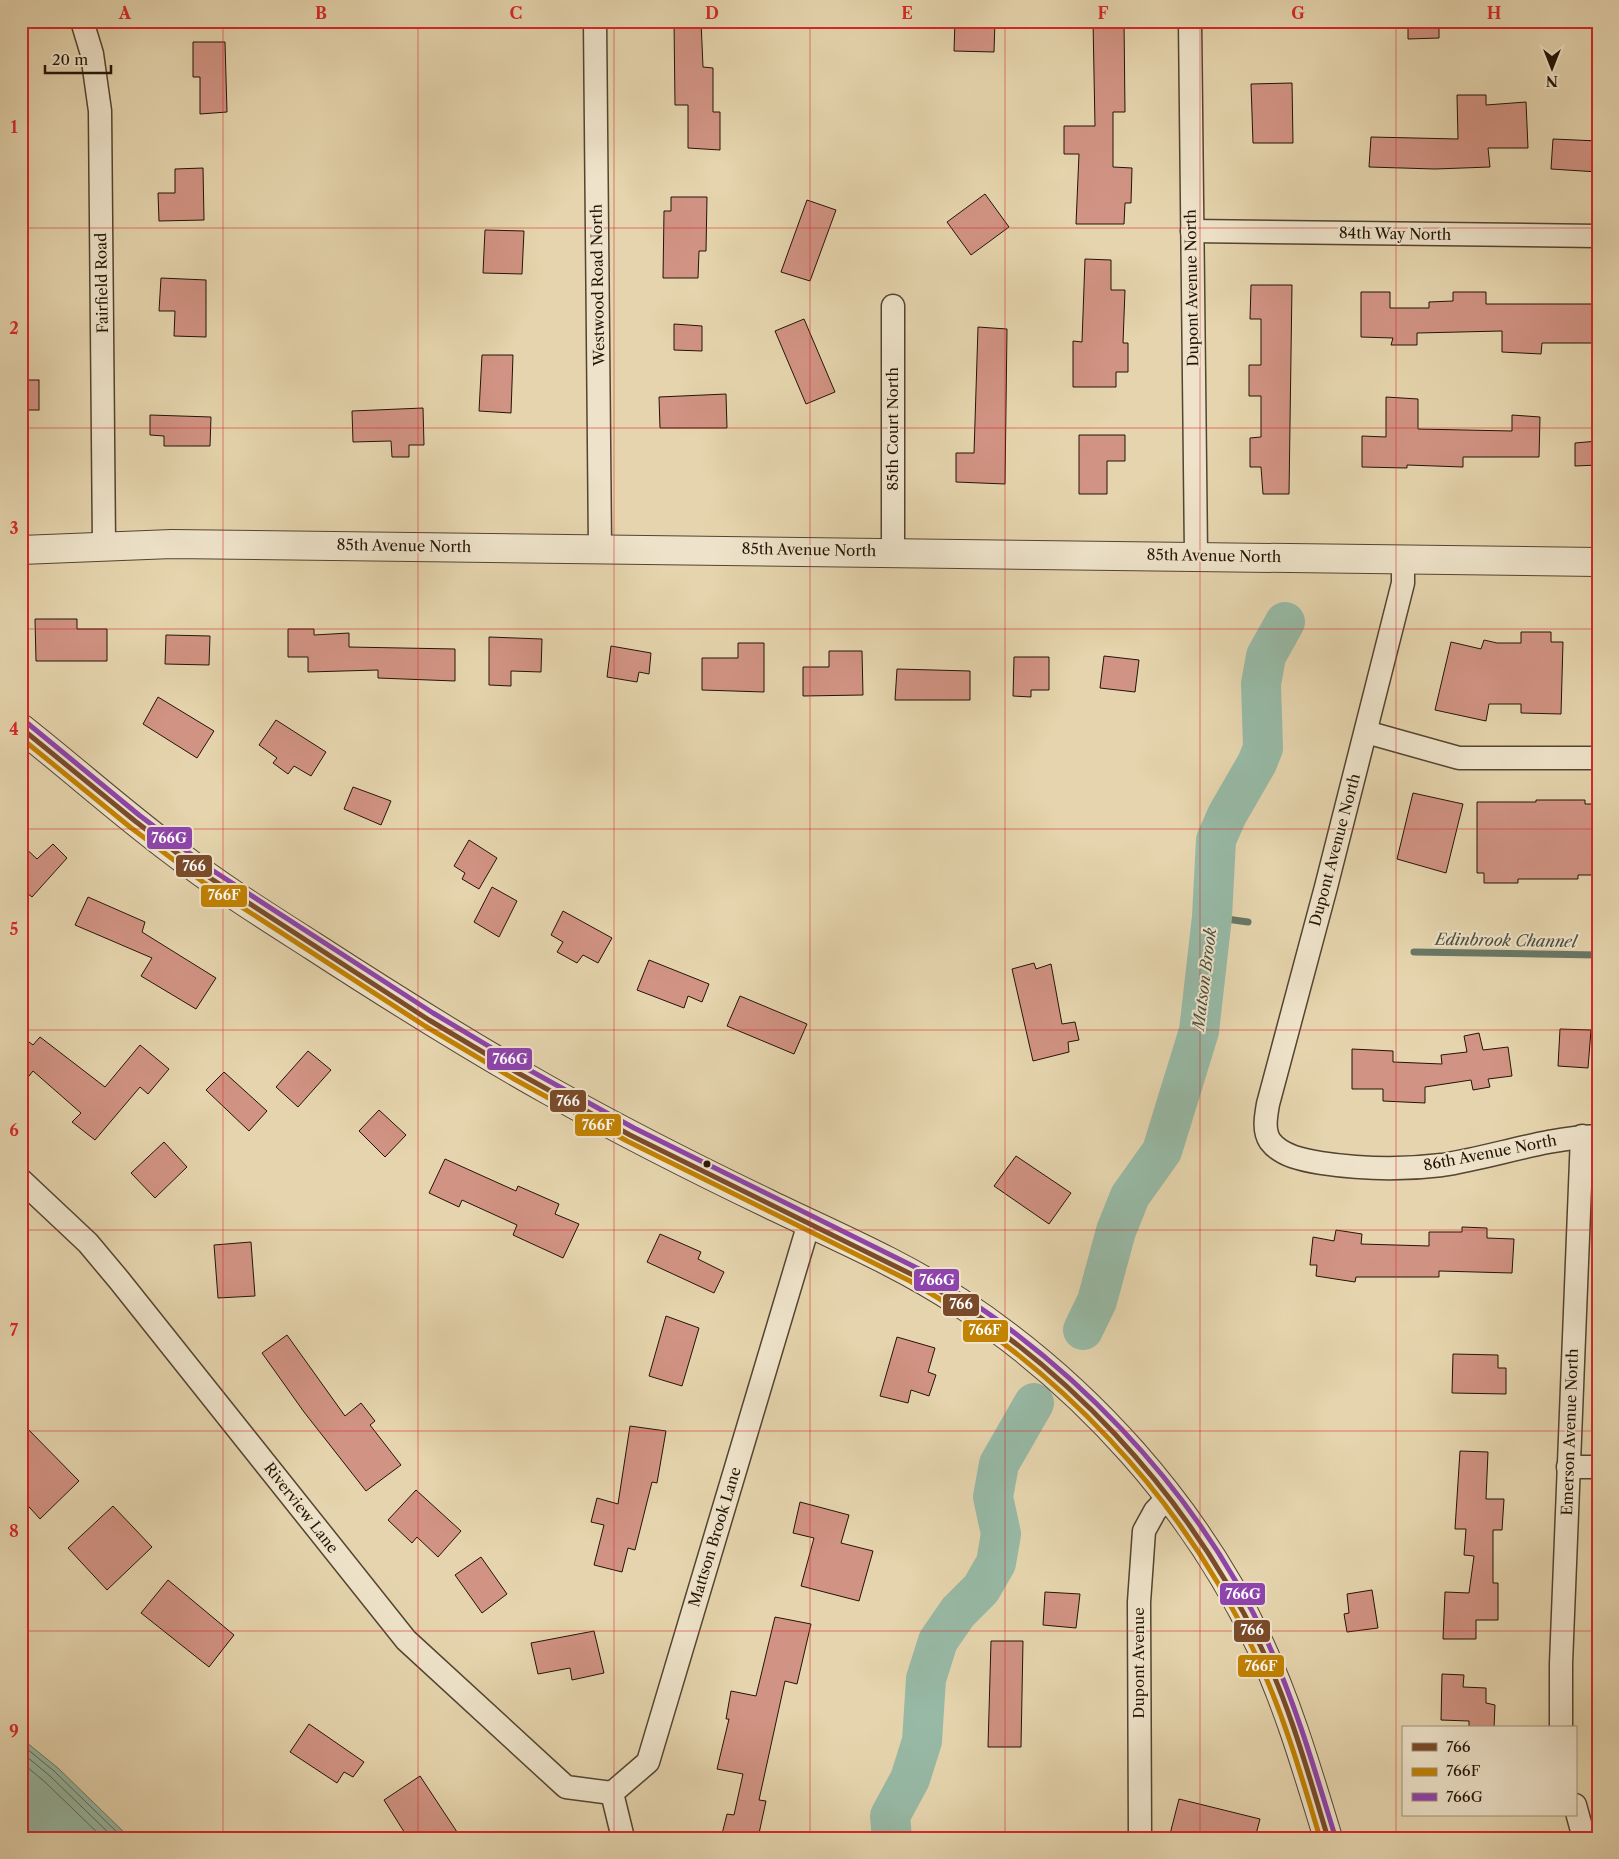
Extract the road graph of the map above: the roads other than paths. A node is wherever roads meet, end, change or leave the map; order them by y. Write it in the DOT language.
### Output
graph roads {
  1 [pos="82,21"];
  2 [pos="595,21"];
  3 [pos="1190,21"];
  4 [pos="1192,231"];
  5 [pos="1598,236"];
  6 [pos="893,306"];
  7 [pos="104,546"];
  8 [pos="600,548"];
  9 [pos="21,550"];
  10 [pos="894,551"];
  11 [pos="1196,555"];
  12 [pos="1404,560"];
  13 [pos="1598,562"];
  14 [pos="21,728"];
  15 [pos="1366,732"];
  16 [pos="1598,758"];
  17 [pos="1590,1136"];
  18 [pos="1269,1140"];
  19 [pos="21,1180"];
  20 [pos="808,1223"];
  21 [pos="1568,1467"];
  22 [pos="1598,1467"];
  23 [pos="1169,1496"];
  24 [pos="1561,1726"];
  25 [pos="612,1793"];
  26 [pos="1576,1809"];
  27 [pos="623,1838"];
  28 [pos="1140,1838"];
  29 [pos="1328,1838"];
  30 [pos="1584,1838"];
  1 -- 7 [label="street, Fairfield Road"];
  2 -- 8 [label="street, Westwood Road North"];
  3 -- 4 [label="street, Dupont Avenue North"];
  4 -- 5 [label="street, 84th Way North"];
  4 -- 11 [label="street, Dupont Avenue North"];
  6 -- 10 [label="street, 85th Court North"];
  7 -- 8 [label="street, 85th Avenue North"];
  7 -- 9 [label="street, 85th Avenue North"];
  8 -- 10 [label="street, 85th Avenue North"];
  10 -- 11 [label="street, 85th Avenue North"];
  11 -- 12 [label="street, 85th Avenue North"];
  12 -- 13 [label="street, 85th Avenue North"];
  12 -- 15 [label="street, Dupont Avenue North"];
  14 -- 20 [label="street"];
  15 -- 16 [label="street"];
  15 -- 18 [label="street, Dupont Avenue North"];
  17 -- 18 [label="street, 86th Avenue North"];
  17 -- 21 [label="street, Emerson Avenue North"];
  19 -- 25 [label="street, Riverview Lane"];
  20 -- 23 [label="street"];
  20 -- 25 [label="street, Mattson Brook Lane"];
  21 -- 22 [label="street"];
  21 -- 24 [label="street, Emerson Avenue North"];
  23 -- 28 [label="street, Dupont Avenue"];
  23 -- 29 [label="street"];
  25 -- 27 [label="street"];
  26 -- 30 [label="street"];
}
